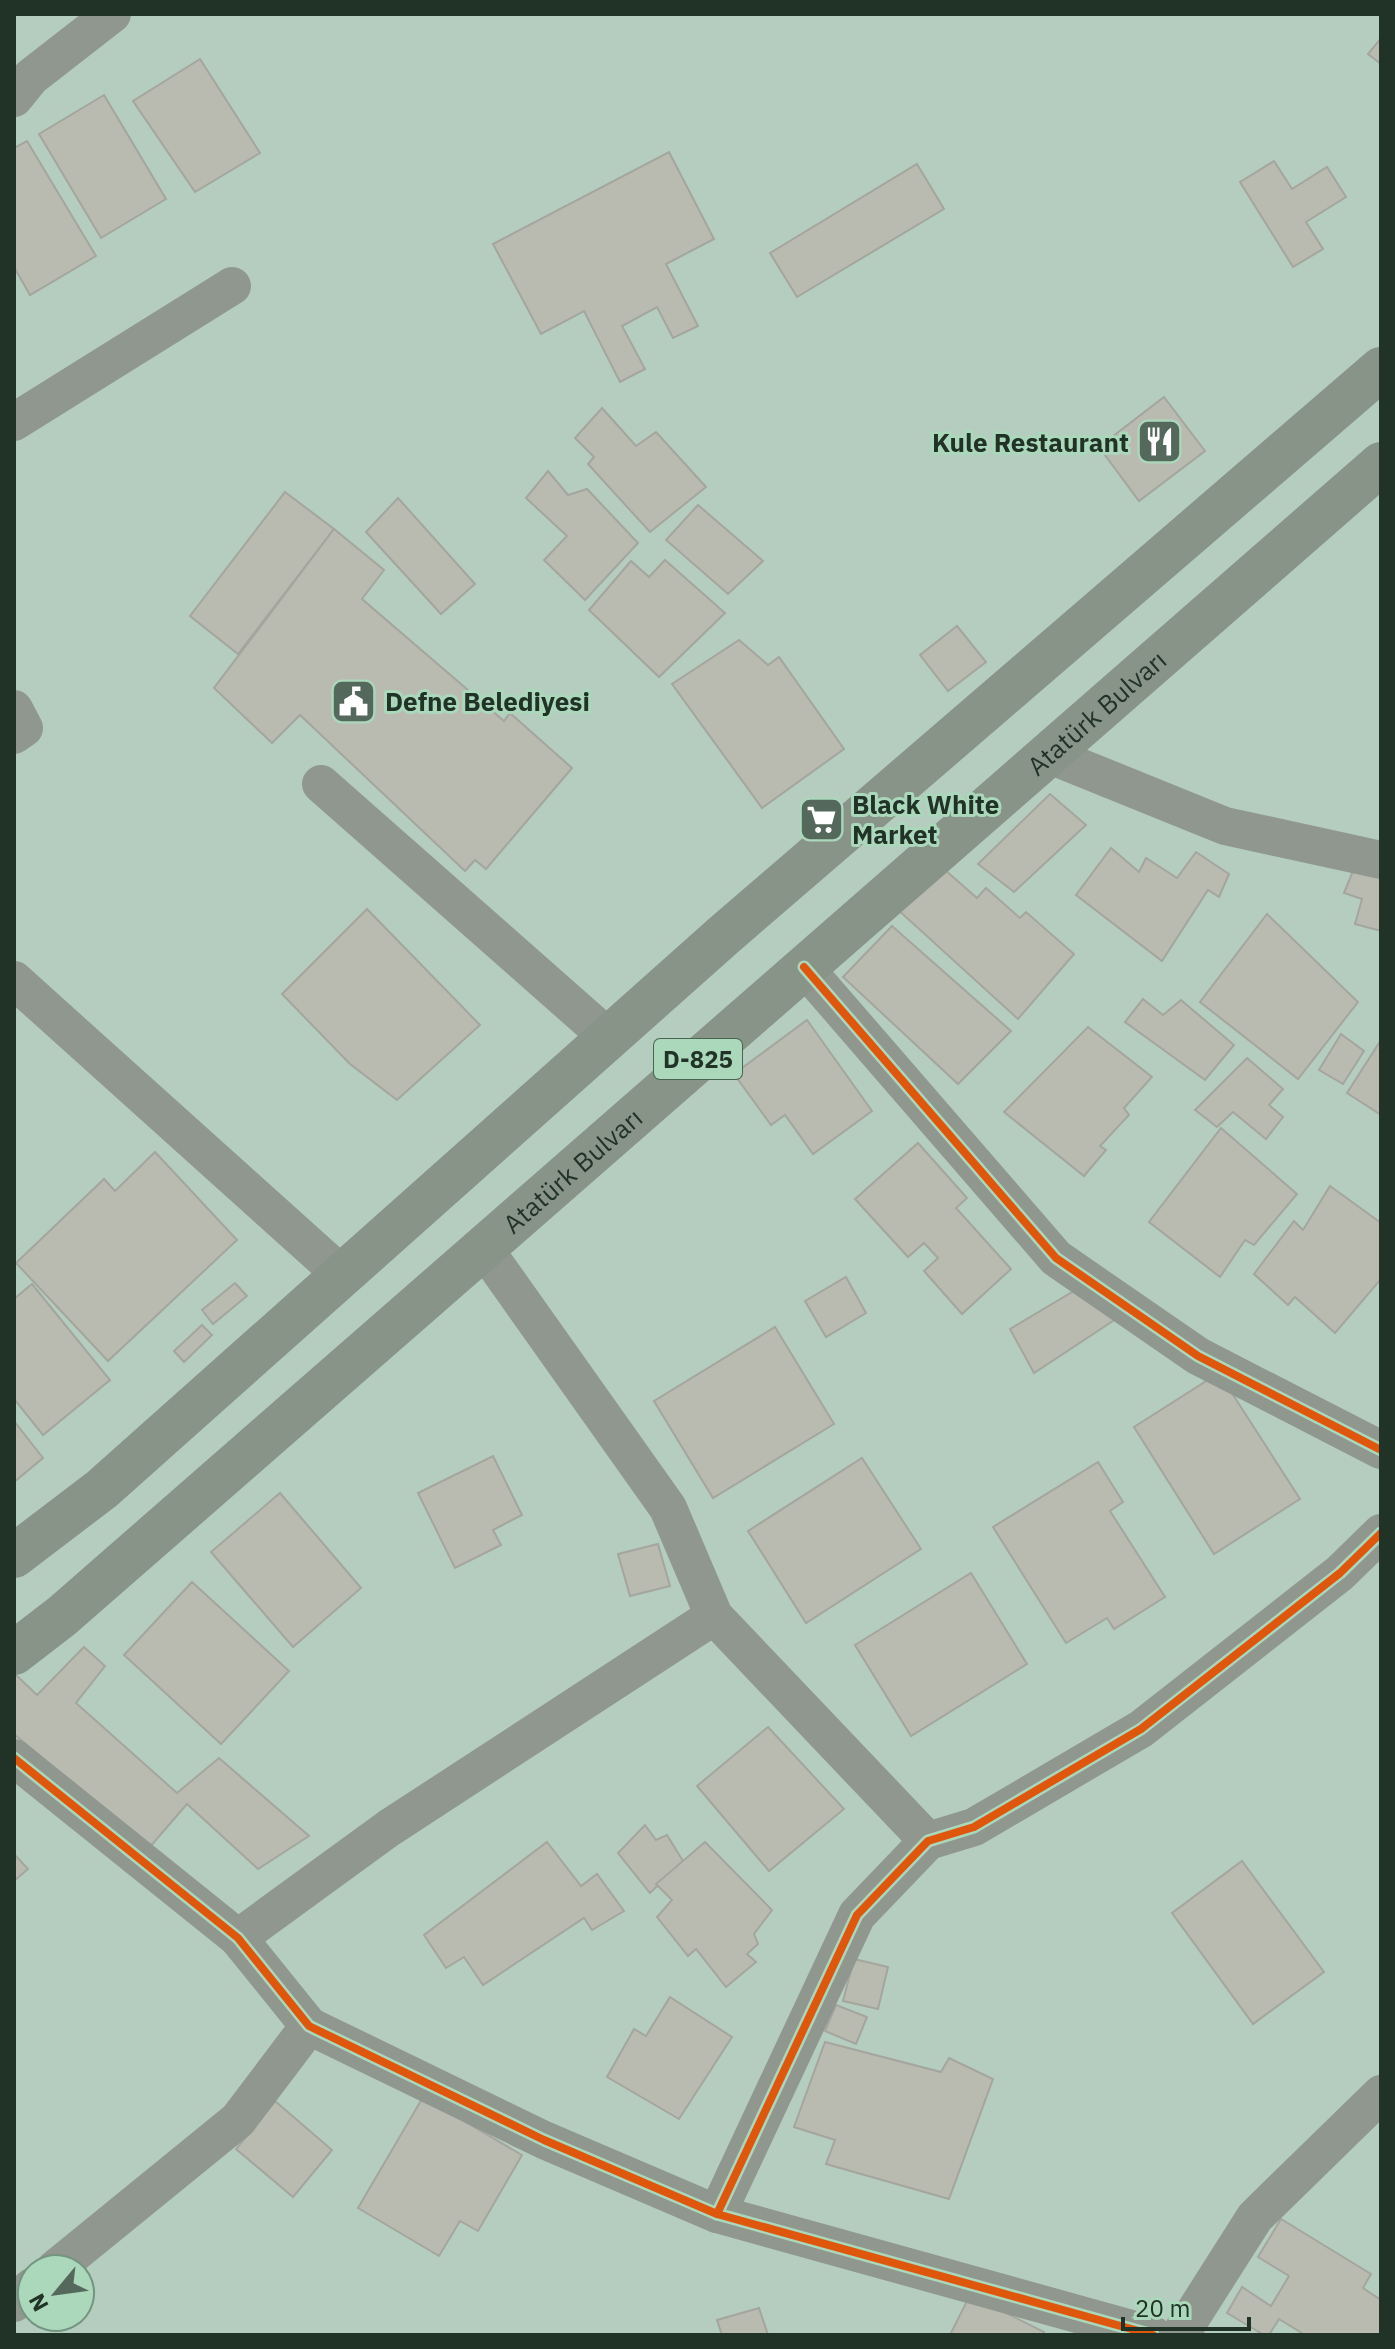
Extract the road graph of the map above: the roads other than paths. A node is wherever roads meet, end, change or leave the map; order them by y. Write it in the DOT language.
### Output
graph roads {
  1 [pos="112,14"];
  2 [pos="14,98"];
  3 [pos="232,286"];
  4 [pos="1381,369"];
  5 [pos="14,422"];
  6 [pos="1381,464"];
  7 [pos="14,709"];
  8 [pos="14,735"];
  9 [pos="1047,754"];
  10 [pos="321,784"];
  11 [pos="1381,860"];
  12 [pos="804,967"];
  13 [pos="14,980"];
  14 [pos="609,1038"];
  15 [pos="483,1247"];
  16 [pos="342,1275"];
  17 [pos="1381,1450"];
  18 [pos="1381,1533"];
  19 [pos="14,1556"];
  20 [pos="714,1616"];
  21 [pos="14,1653"];
  22 [pos="14,1758"];
  23 [pos="928,1841"];
  24 [pos="238,1938"];
  25 [pos="309,2026"];
  26 [pos="1381,2094"];
  27 [pos="717,2214"];
  28 [pos="75,2253"];
  29 [pos="1153,2335"];
  30 [pos="1180,2335"];
  1 -- 2 [label="street"];
  3 -- 5 [label="street"];
  4 -- 14 [label="highway, D-825"];
  6 -- 9 [label="highway, Atatürk Bulvarı / D-825"];
  7 -- 8 [label="street"];
  9 -- 11 [label="street"];
  9 -- 12 [label="highway, Atatürk Bulvarı / D-825"];
  10 -- 14 [label="street"];
  12 -- 15 [label="highway, Atatürk Bulvarı / D-825"];
  12 -- 17 [label="street"];
  13 -- 16 [label="street"];
  14 -- 16 [label="highway, D-825"];
  15 -- 20 [label="street"];
  15 -- 21 [label="highway, Atatürk Bulvarı / D-825"];
  16 -- 19 [label="highway, D-825"];
  18 -- 23 [label="street"];
  20 -- 23 [label="street"];
  20 -- 24 [label="street"];
  22 -- 24 [label="street"];
  23 -- 27 [label="street"];
  24 -- 25 [label="street"];
  25 -- 27 [label="street"];
  25 -- 28 [label="street"];
  26 -- 30 [label="street"];
  27 -- 29 [label="street"];
}
